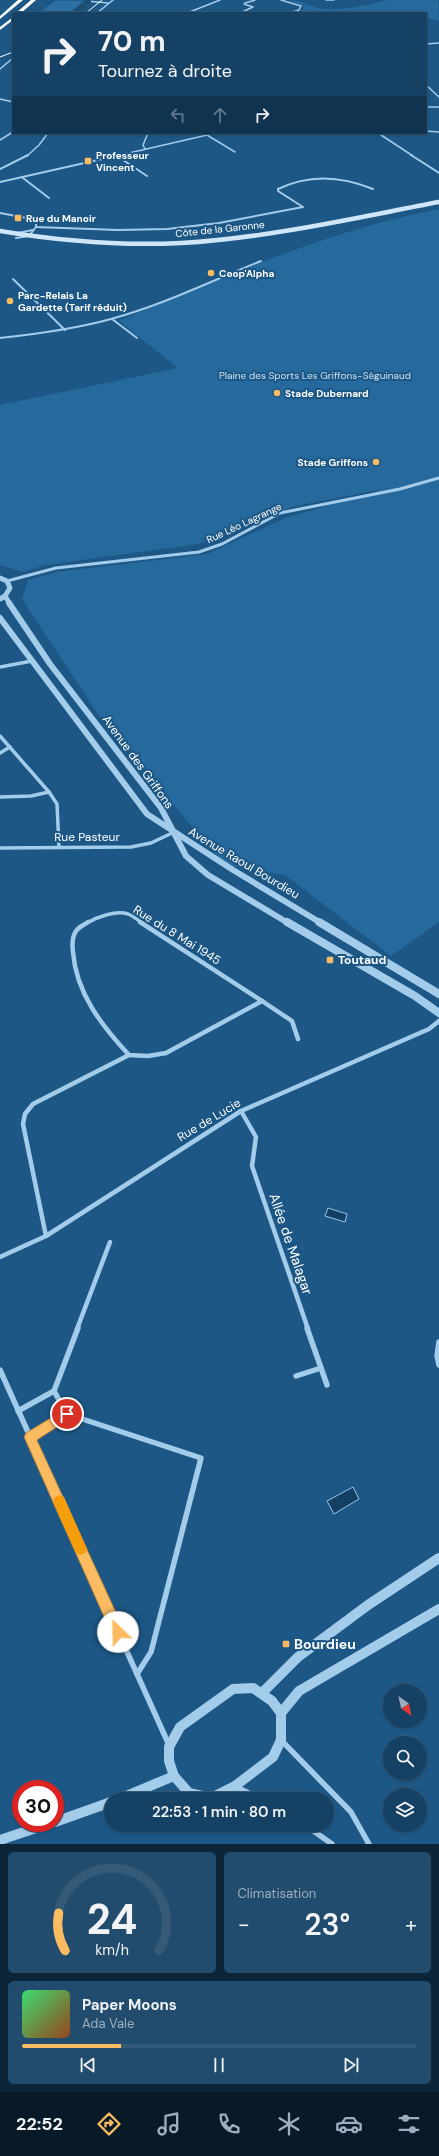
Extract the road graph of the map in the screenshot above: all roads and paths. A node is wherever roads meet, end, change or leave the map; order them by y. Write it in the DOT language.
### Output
graph roads {
  1 [pos="21,0"];
  2 [pos="34,0"];
  3 [pos="113,0"];
  4 [pos="220,0"];
  5 [pos="255,0"];
  6 [pos="282,0"];
  7 [pos="326,0"];
  8 [pos="334,0"];
  9 [pos="80,1"];
  10 [pos="108,3"];
  11 [pos="19,12"];
  12 [pos="98,12"];
  13 [pos="190,12"];
  14 [pos="242,12"];
  15 [pos="292,12"];
  16 [pos="0,18"];
  17 [pos="12,19"];
  18 [pos="0,29"];
  19 [pos="439,43"];
  20 [pos="427,44"];
  21 [pos="12,59"];
  22 [pos="0,68"];
  23 [pos="427,85"];
  24 [pos="439,97"];
  25 [pos="0,99"];
  26 [pos="12,102"];
  27 [pos="427,107"];
  28 [pos="439,107"];
  29 [pos="427,131"];
  30 [pos="439,132"];
  31 [pos="12,133"];
  32 [pos="47,134"];
  33 [pos="148,134"];
  34 [pos="211,134"];
  35 [pos="380,134"];
  36 [pos="206,135"];
  37 [pos="0,140"];
  38 [pos="145,149"];
  39 [pos="235,152"];
  40 [pos="117,156"];
  41 [pos="0,169"];
  42 [pos="439,173"];
  43 [pos="147,176"];
  44 [pos="23,178"];
  45 [pos="0,182"];
  46 [pos="373,189"];
  47 [pos="49,198"];
  48 [pos="439,202"];
  49 [pos="439,205"];
  50 [pos="0,213"];
  51 [pos="36,227"];
  52 [pos="33,230"];
  53 [pos="0,231"];
  54 [pos="0,235"];
  55 [pos="15,236"];
  56 [pos="30,236"];
  57 [pos="261,261"];
  58 [pos="13,279"];
  59 [pos="112,319"];
  60 [pos="65,330"];
  61 [pos="0,338"];
  62 [pos="137,338"];
  63 [pos="439,478"];
  64 [pos="0,578"];
  65 [pos="7,581"];
  66 [pos="3,597"];
  67 [pos="0,618"];
  68 [pos="25,628"];
  69 [pos="11,632"];
  70 [pos="32,660"];
  71 [pos="0,667"];
  72 [pos="0,736"];
  73 [pos="10,747"];
  74 [pos="0,753"];
  75 [pos="49,792"];
  76 [pos="0,797"];
  77 [pos="172,833"];
  78 [pos="59,847"];
  79 [pos="0,848"];
  80 [pos="439,994"];
  81 [pos="262,1002"];
  82 [pos="439,1013"];
  83 [pos="439,1021"];
  84 [pos="298,1039"];
  85 [pos="129,1055"];
  86 [pos="241,1111"];
  87 [pos="46,1236"];
  88 [pos="110,1242"];
  89 [pos="0,1257"];
  90 [pos="439,1342"];
  91 [pos="439,1365"];
  92 [pos="321,1368"];
  93 [pos="0,1370"];
  94 [pos="296,1376"];
  95 [pos="327,1385"];
  96 [pos="54,1391"];
  97 [pos="18,1411"];
  98 [pos="67,1414"];
  99 [pos="30,1437"];
  100 [pos="439,1558"];
  101 [pos="439,1608"];
  102 [pos="137,1674"];
  103 [pos="262,1693"];
  104 [pos="281,1713"];
  105 [pos="281,1740"];
  106 [pos="170,1747"];
  107 [pos="174,1776"];
  108 [pos="235,1786"];
  109 [pos="136,1792"];
  110 [pos="247,1792"];
  111 [pos="104,1804"];
  112 [pos="64,1819"];
  113 [pos="24,1832"];
  114 [pos="315,1832"];
  115 [pos="0,1840"];
  116 [pos="332,1844"];
  117 [pos="369,1844"];
  1 -- 16 [label="highway"];
  2 -- 11 [label="highway"];
  3 -- 10 [label="street"];
  4 -- 13 [label="street"];
  5 -- 14 [label="street"];
  6 -- 15 [label="street"];
  7 -- 8 [label="street"];
  9 -- 10 [label="street"];
  10 -- 12 [label="street"];
  17 -- 18 [label="highway"];
  19 -- 20 [label="street"];
  21 -- 22 [label="street"];
  23 -- 24 [label="street"];
  25 -- 26 [label="street"];
  27 -- 28 [label="street"];
  29 -- 30 [label="street"];
  31 -- 37 [label="street"];
  32 -- 41 [label="street"];
  33 -- 38 [label="street"];
  34 -- 36 [label="street"];
  35 -- 42 [label="street"];
  36 -- 38 [label="street"];
  36 -- 39 [label="street"];
  38 -- 40 [label="street"];
  40 -- 43 [label="street"];
  40 -- 44 [label="street"];
  44 -- 45 [label="street"];
  44 -- 47 [label="street"];
  46 -- 51 [label="street"];
  48 -- 56 [label="main road, Côte de la Garonne"];
  49 -- 55 [label="main road, Côte de la Garonne"];
  50 -- 51 [label="street"];
  51 -- 52 [label="street"];
  52 -- 55 [label="street"];
  52 -- 56 [label="street"];
  53 -- 55 [label="main road, Côte de la Garonne"];
  54 -- 55 [label="main road, Côte de la Garonne"];
  55 -- 56 [label="main road, Côte de la Garonne"];
  57 -- 59 [label="street"];
  58 -- 60 [label="street"];
  59 -- 60 [label="street"];
  59 -- 62 [label="street"];
  60 -- 61 [label="street"];
  63 -- 65 [label="street, Rue Léo Lagrange"];
  64 -- 65 [label="street"];
  65 -- 66 [label="street"];
  66 -- 68 [label="street, Avenue des Griffons"];
  67 -- 69 [label="street, Avenue des Griffons"];
  68 -- 69 [label="street"];
  68 -- 77 [label="street, Avenue des Griffons"];
  69 -- 70 [label="street, Avenue des Griffons"];
  70 -- 71 [label="street"];
  70 -- 77 [label="street, Avenue des Griffons"];
  72 -- 73 [label="street"];
  73 -- 74 [label="street"];
  73 -- 75 [label="street"];
  75 -- 76 [label="street"];
  75 -- 78 [label="street"];
  77 -- 78 [label="street, Rue Pasteur"];
  77 -- 80 [label="street, Avenue Raoul Bourdieu"];
  77 -- 82 [label="street, Avenue Raoul Bourdieu"];
  78 -- 79 [label="street, Rue Pasteur"];
  81 -- 84 [label="street, Rue du 8 Mai 1945"];
  81 -- 85 [label="street"];
  81 -- 85 [label="street, Rue du 8 Mai 1945"];
  83 -- 86 [label="street, Rue de Lucie"];
  85 -- 87 [label="street"];
  86 -- 87 [label="street, Rue de Lucie"];
  86 -- 92 [label="street, Allée de Malagar"];
  87 -- 89 [label="street, Rue de Lucie"];
  88 -- 96 [label="street"];
  90 -- 91 [label="street"];
  92 -- 94 [label="street"];
  92 -- 95 [label="street, Allée de Malagar"];
  93 -- 97 [label="street"];
  96 -- 97 [label="street"];
  96 -- 98 [label="street"];
  97 -- 99 [label="street"];
  98 -- 99 [label="street"];
  98 -- 102 [label="street"];
  99 -- 102 [label="street"];
  100 -- 103 [label="street"];
  101 -- 104 [label="street"];
  102 -- 106 [label="street"];
  103 -- 104 [label="street"];
  103 -- 106 [label="street"];
  104 -- 105 [label="street"];
  105 -- 108 [label="street"];
  105 -- 117 [label="street"];
  106 -- 107 [label="street"];
  107 -- 108 [label="street"];
  107 -- 109 [label="street"];
  108 -- 110 [label="street"];
  111 -- 112 [label="street"];
  113 -- 115 [label="street"];
  114 -- 116 [label="street"];
}
